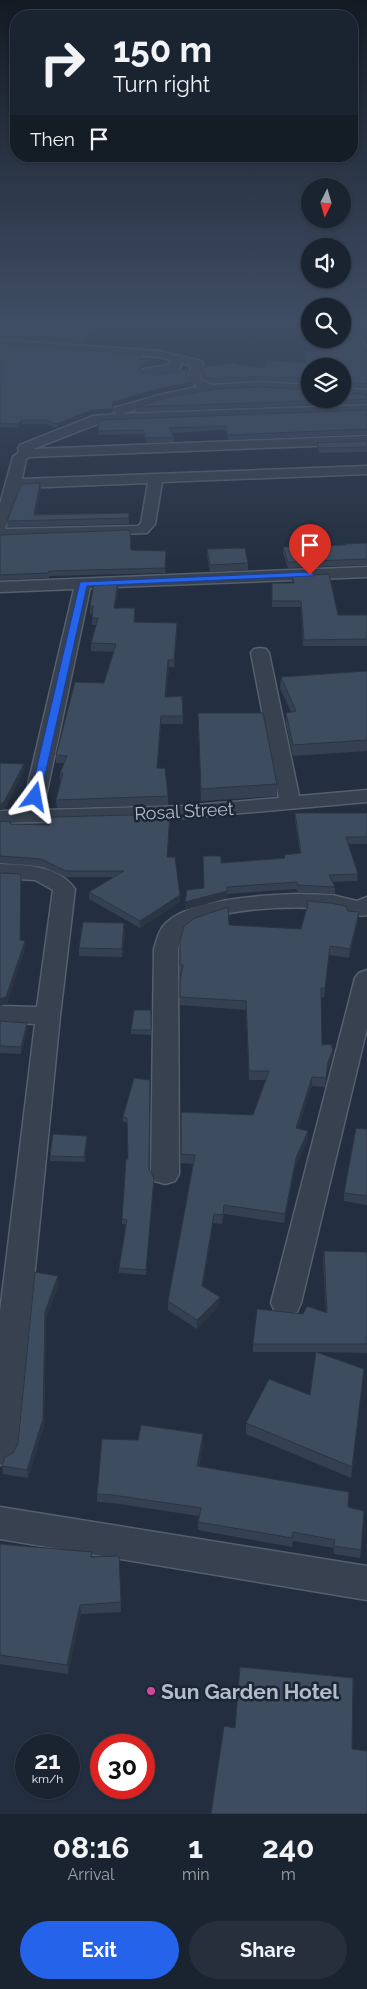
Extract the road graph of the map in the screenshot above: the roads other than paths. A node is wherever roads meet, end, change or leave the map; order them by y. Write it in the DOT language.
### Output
graph roads {
  1 [pos="141,404"];
  2 [pos="367,409"];
  3 [pos="98,419"];
  4 [pos="367,440"];
  5 [pos="27,453"];
  6 [pos="367,470"];
  7 [pos="156,479"];
  8 [pos="14,484"];
  9 [pos="0,526"];
  10 [pos="0,534"];
  11 [pos="367,572"];
  12 [pos="83,584"];
  13 [pos="0,587"];
  14 [pos="260,653"];
  15 [pos="367,796"];
  16 [pos="291,804"];
  17 [pos="0,817"];
  18 [pos="31,817"];
  19 [pos="0,871"];
  20 [pos="365,909"];
  21 [pos="367,978"];
  22 [pos="0,1014"];
  23 [pos="48,1016"];
  24 [pos="165,1174"];
  25 [pos="286,1302"];
  26 [pos="0,1450"];
  27 [pos="0,1523"];
  28 [pos="367,1583"];
  1 -- 3 [label="street"];
  2 -- 3 [label="street"];
  3 -- 5 [label="street"];
  4 -- 5 [label="street"];
  5 -- 8 [label="street"];
  6 -- 7 [label="street"];
  7 -- 8 [label="street"];
  7 -- 10 [label="street"];
  8 -- 9 [label="street"];
  11 -- 12 [label="street"];
  12 -- 13 [label="street"];
  12 -- 18 [label="street"];
  14 -- 16 [label="street"];
  15 -- 16 [label="street, Rosal Street"];
  16 -- 18 [label="street, Rosal Street"];
  17 -- 18 [label="street, Rosal Street"];
  19 -- 23 [label="street"];
  20 -- 24 [label="street"];
  21 -- 25 [label="street"];
  22 -- 23 [label="street"];
  23 -- 26 [label="street"];
  27 -- 28 [label="street"];
}
